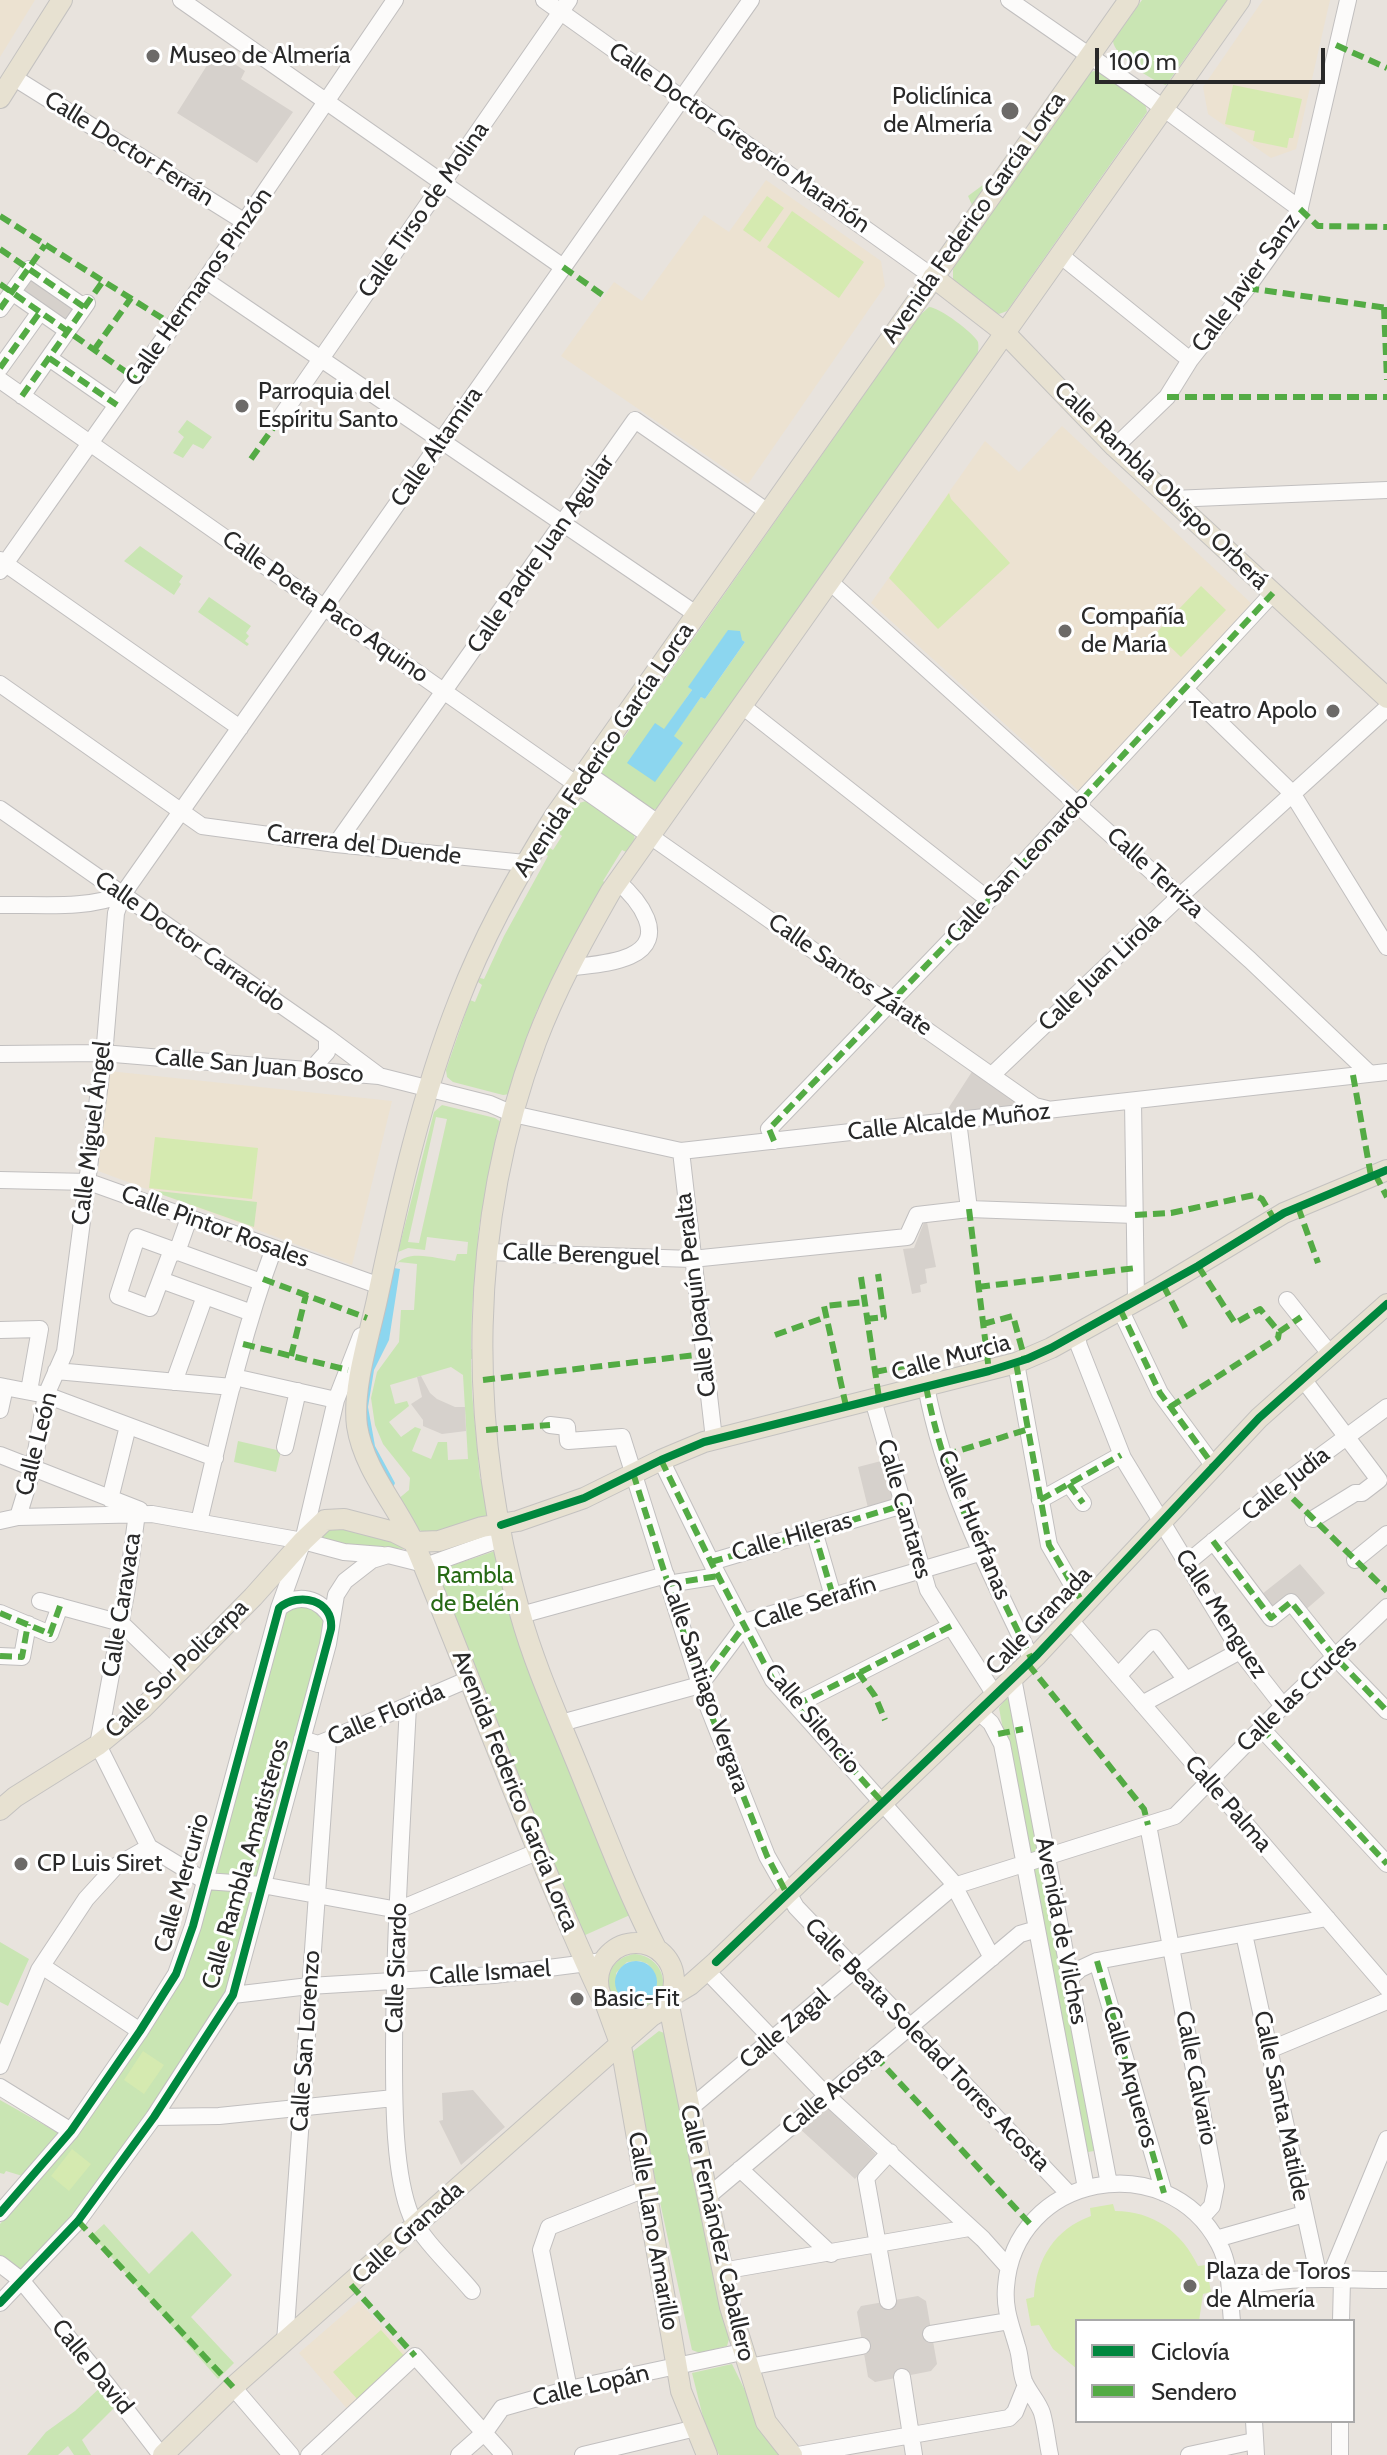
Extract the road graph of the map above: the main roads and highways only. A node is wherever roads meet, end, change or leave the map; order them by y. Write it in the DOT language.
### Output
graph roads {
  1 [pos="62,0"];
  2 [pos="1129,0"];
  3 [pos="1240,0"];
  4 [pos="0,98"];
  5 [pos="933,277"];
  6 [pos="1004,332"];
  7 [pos="1387,698"];
  8 [pos="1387,1170"];
  9 [pos="1387,1304"];
  10 [pos="502,1531"];
  11 [pos="420,1550"];
  12 [pos="0,1810"];
  13 [pos="656,1948"];
  14 [pos="595,1963"];
  15 [pos="603,1999"];
  16 [pos="664,2004"];
  17 [pos="621,2046"];
  18 [pos="162,2455"];
  19 [pos="707,2455"];
  20 [pos="795,2455"];
  1 -- 4 [label="main road"];
  2 -- 5 [label="main road, Avenida Federico García Lorca"];
  3 -- 6 [label="main road"];
  5 -- 6 [label="main road, Calle Rambla Obispo Orberá"];
  5 -- 11 [label="main road, Avenida Federico García Lorca"];
  6 -- 7 [label="main road, Calle Rambla Obispo Orberá"];
  6 -- 10 [label="main road"];
  8 -- 10 [label="main road, Calle Murcia"];
  9 -- 16 [label="main road, Calle Granada"];
  10 -- 11 [label="main road, Calle Murcia"];
  10 -- 13 [label="main road"];
  11 -- 12 [label="main road, Calle Sor Policarpa"];
  11 -- 14 [label="main road, Avenida Federico García Lorca"];
  13 -- 14 [label="main road"];
  13 -- 16 [label="main road"];
  14 -- 15 [label="main road"];
  15 -- 16 [label="main road"];
  15 -- 17 [label="main road, Calle Llano Amarillo"];
  16 -- 17 [label="main road, Calle Granada"];
  16 -- 20 [label="main road, Calle Fernández Caballero"];
  17 -- 18 [label="main road, Calle Granada"];
  17 -- 19 [label="main road, Calle Llano Amarillo"];
}
